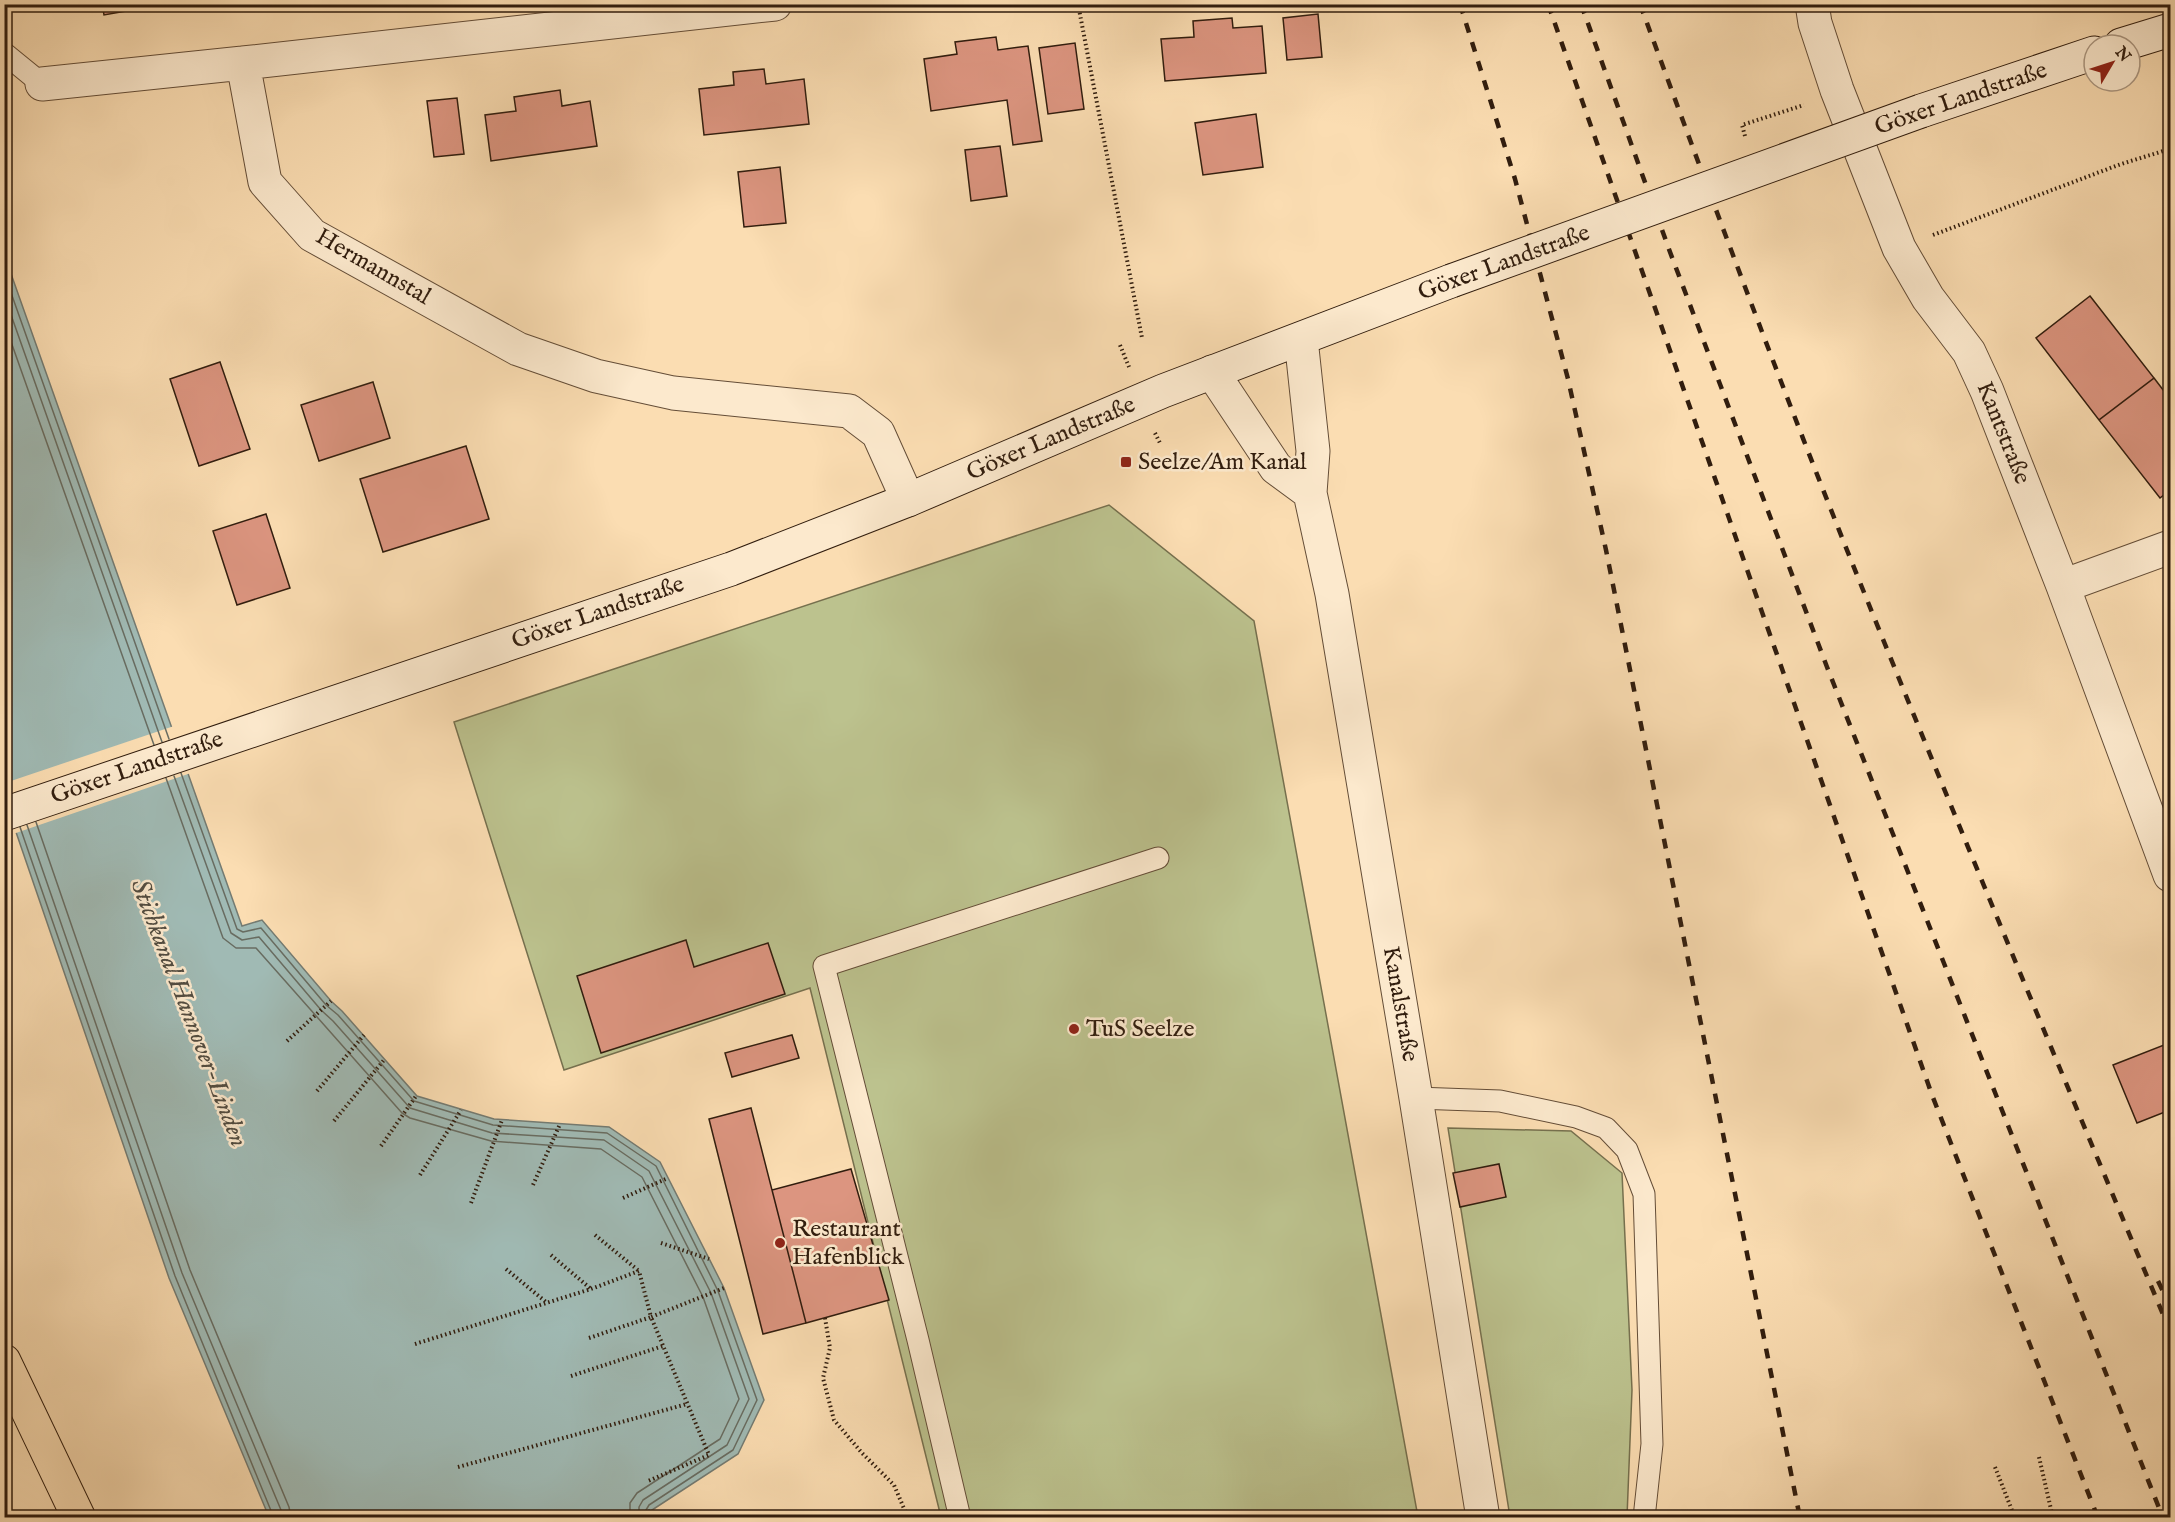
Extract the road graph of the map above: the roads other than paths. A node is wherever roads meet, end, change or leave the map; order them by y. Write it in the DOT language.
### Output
graph roads {
  1 [pos="775,4"];
  2 [pos="1812,4"];
  3 [pos="2170,30"];
  4 [pos="2142,39"];
  5 [pos="4,53"];
  6 [pos="2082,57"];
  7 [pos="243,63"];
  8 [pos="42,84"];
  9 [pos="1301,339"];
  10 [pos="1212,372"];
  11 [pos="1310,493"];
  12 [pos="908,500"];
  13 [pos="2170,547"];
  14 [pos="2063,586"];
  15 [pos="4,814"];
  16 [pos="1158,858"];
  17 [pos="2170,875"];
  18 [pos="1416,1098"];
  19 [pos="4,1362"];
  20 [pos="78,1518"];
  21 [pos="960,1518"];
  22 [pos="1483,1518"];
  23 [pos="1644,1518"];
  1 -- 7 [label="street"];
  2 -- 14 [label="street, Kantstraße"];
  3 -- 4 [label="street"];
  5 -- 8 [label="lane"];
  6 -- 9 [label="street, Göxer Landstraße, bridge"];
  7 -- 8 [label="street"];
  7 -- 12 [label="street, Hermannstal"];
  9 -- 10 [label="street, Göxer Landstraße"];
  9 -- 11 [label="street, Kanalstraße"];
  10 -- 11 [label="street"];
  10 -- 12 [label="street, Göxer Landstraße"];
  11 -- 18 [label="street, Kanalstraße"];
  12 -- 15 [label="street, Göxer Landstraße"];
  13 -- 14 [label="street"];
  14 -- 17 [label="street, Kantstraße"];
  16 -- 21 [label="lane"];
  18 -- 22 [label="street, Kanalstraße"];
  18 -- 23 [label="lane"];
  19 -- 20 [label="main road"];
}
